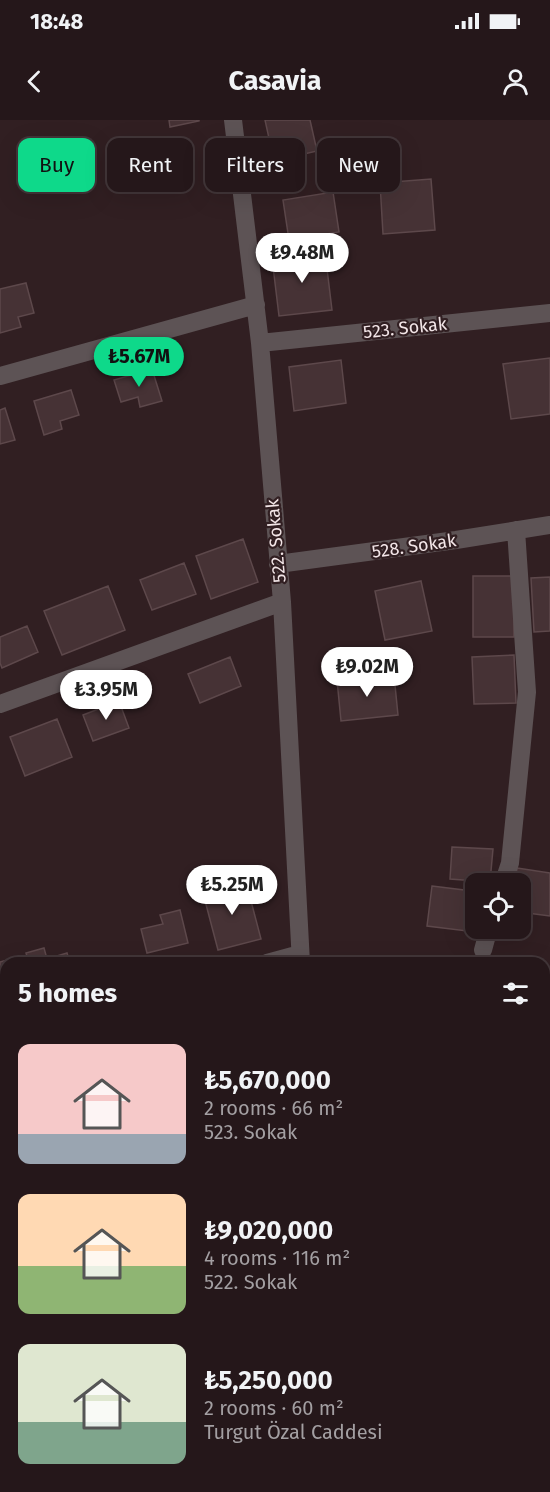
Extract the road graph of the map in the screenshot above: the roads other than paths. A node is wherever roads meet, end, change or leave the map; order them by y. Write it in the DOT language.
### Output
graph roads {
  1 [pos="233,120"];
  2 [pos="256,305"];
  3 [pos="550,313"];
  4 [pos="260,344"];
  5 [pos="0,376"];
  6 [pos="550,525"];
  7 [pos="516,530"];
  8 [pos="278,564"];
  9 [pos="282,602"];
  10 [pos="0,704"];
  11 [pos="507,873"];
  12 [pos="486,939"];
  13 [pos="483,950"];
  14 [pos="300,957"];
  1 -- 2 [label="street, 522. Sokak"];
  2 -- 4 [label="street, 522. Sokak"];
  2 -- 5 [label="street"];
  3 -- 4 [label="street, 523. Sokak"];
  4 -- 8 [label="street, 522. Sokak"];
  6 -- 7 [label="street, 528. Sokak"];
  7 -- 8 [label="street, 528. Sokak"];
  7 -- 11 [label="street"];
  8 -- 9 [label="street, 522. Sokak"];
  9 -- 10 [label="street"];
  9 -- 14 [label="street, 522. Sokak"];
  12 -- 13 [label="street"];
}
